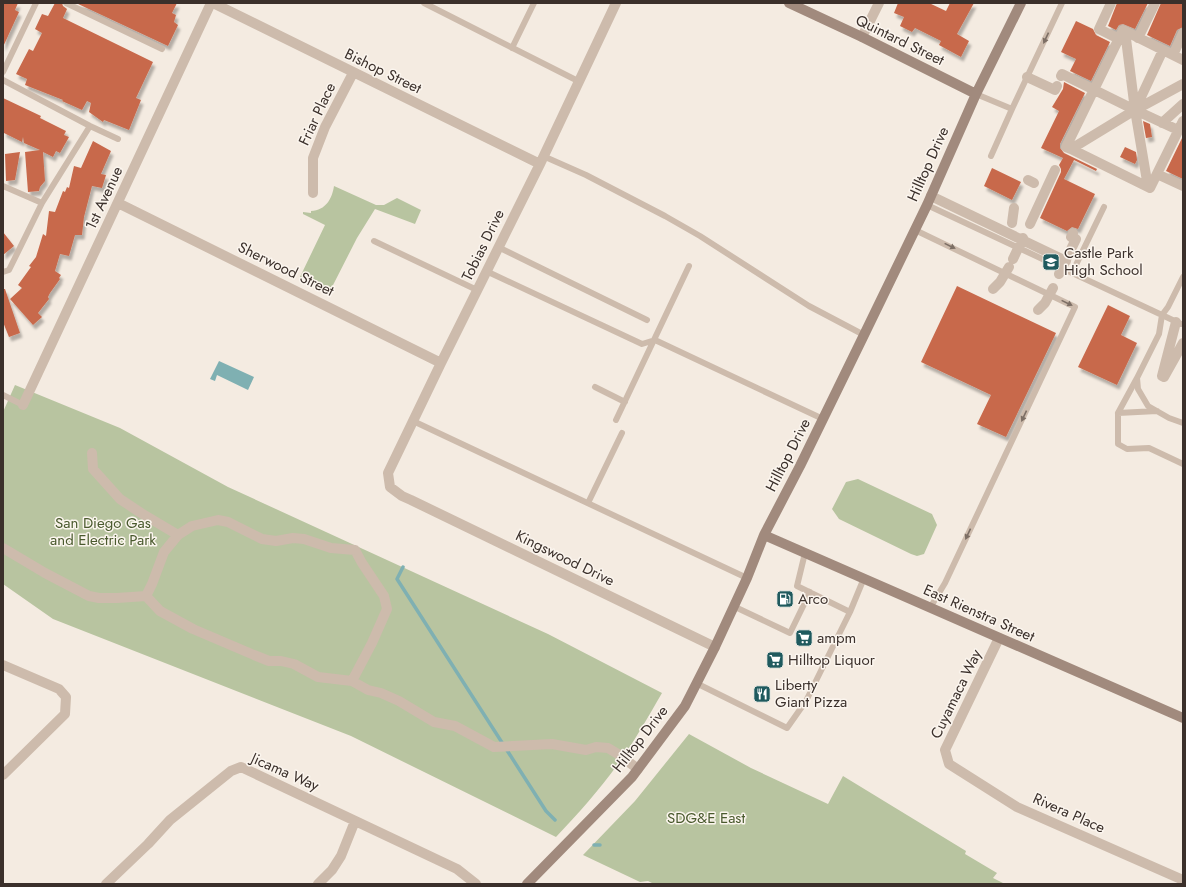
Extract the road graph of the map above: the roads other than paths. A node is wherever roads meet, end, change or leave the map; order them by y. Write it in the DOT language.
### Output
graph roads {
  1 [pos="36,3"];
  2 [pos="66,3"];
  3 [pos="212,3"];
  4 [pos="424,3"];
  5 [pos="534,3"];
  6 [pos="616,3"];
  7 [pos="789,3"];
  8 [pos="879,3"];
  9 [pos="1021,3"];
  10 [pos="1062,3"];
  11 [pos="1111,3"];
  12 [pos="1155,3"];
  13 [pos="1183,33"];
  14 [pos="1122,35"];
  15 [pos="862,38"];
  16 [pos="1138,38"];
  17 [pos="512,48"];
  18 [pos="162,49"];
  19 [pos="1168,52"];
  20 [pos="1183,60"];
  21 [pos="3,72"];
  22 [pos="353,73"];
  23 [pos="1061,76"];
  24 [pos="1027,77"];
  25 [pos="3,80"];
  26 [pos="578,82"];
  27 [pos="1180,85"];
  28 [pos="1057,86"];
  29 [pos="1094,90"];
  30 [pos="976,94"];
  31 [pos="1183,103"];
  32 [pos="1012,109"];
  33 [pos="1135,110"];
  34 [pos="1183,121"];
  35 [pos="1162,123"];
  36 [pos="90,126"];
  37 [pos="1178,130"];
  38 [pos="118,139"];
  39 [pos="1071,149"];
  40 [pos="991,156"];
  41 [pos="541,160"];
  42 [pos="1055,170"];
  43 [pos="1157,174"];
  44 [pos="3,186"];
  45 [pos="1183,186"];
  46 [pos="1148,187"];
  47 [pos="313,193"];
  48 [pos="929,200"];
  49 [pos="42,203"];
  50 [pos="118,203"];
  51 [pos="1104,207"];
  52 [pos="1014,208"];
  53 [pos="1034,220"];
  54 [pos="1012,223"];
  55 [pos="915,230"];
  56 [pos="1073,233"];
  57 [pos="374,241"];
  58 [pos="1021,242"];
  59 [pos="498,247"];
  60 [pos="689,266"];
  61 [pos="1009,266"];
  62 [pos="1063,268"];
  63 [pos="486,271"];
  64 [pos="3,272"];
  65 [pos="1072,273"];
  66 [pos="1183,277"];
  67 [pos="993,289"];
  68 [pos="477,290"];
  69 [pos="1051,291"];
  70 [pos="1038,310"];
  71 [pos="1162,315"];
  72 [pos="647,320"];
  73 [pos="1178,323"];
  74 [pos="864,335"];
  75 [pos="655,340"];
  76 [pos="1183,343"];
  77 [pos="441,363"];
  78 [pos="1137,378"];
  79 [pos="595,387"];
  80 [pos="3,395"];
  81 [pos="625,402"];
  82 [pos="23,405"];
  83 [pos="1158,411"];
  84 [pos="1118,413"];
  85 [pos="823,419"];
  86 [pos="616,420"];
  87 [pos="413,421"];
  88 [pos="1183,423"];
  89 [pos="622,433"];
  90 [pos="92,453"];
  91 [pos="1183,464"];
  92 [pos="402,496"];
  93 [pos="588,503"];
  94 [pos="178,535"];
  95 [pos="764,535"];
  96 [pos="3,548"];
  97 [pos="805,552"];
  98 [pos="747,578"];
  99 [pos="864,578"];
  100 [pos="810,592"];
  101 [pos="146,596"];
  102 [pos="733,606"];
  103 [pos="930,608"];
  104 [pos="850,612"];
  105 [pos="999,638"];
  106 [pos="714,647"];
  107 [pos="3,665"];
  108 [pos="352,681"];
  109 [pos="696,683"];
  110 [pos="1183,718"];
  111 [pos="949,764"];
  112 [pos="638,769"];
  113 [pos="3,775"];
  114 [pos="355,821"];
  115 [pos="1183,880"];
  116 [pos="106,884"];
  117 [pos="318,884"];
  118 [pos="476,884"];
  119 [pos="527,884"];
  1 -- 21 [label="lane"];
  2 -- 18 [label="lane"];
  3 -- 22 [label="street, Bishop Street"];
  3 -- 50 [label="street, 1st Avenue"];
  4 -- 17 [label="lane"];
  5 -- 17 [label="lane"];
  6 -- 26 [label="street, Tobias Drive"];
  7 -- 15 [label="main road, Quintard Street"];
  8 -- 15 [label="street"];
  9 -- 30 [label="main road, Hilltop Drive"];
  10 -- 24 [label="lane, one-way"];
  11 -- 14 [label="street"];
  12 -- 16 [label="street"];
  13 -- 19 [label="street"];
  14 -- 16 [label="street"];
  14 -- 29 [label="street"];
  14 -- 33 [label="street"];
  15 -- 30 [label="main road, Quintard Street"];
  16 -- 19 [label="street"];
  17 -- 26 [label="lane"];
  19 -- 20 [label="street"];
  19 -- 33 [label="street"];
  22 -- 41 [label="street, Bishop Street"];
  22 -- 47 [label="street, Friar Place"];
  23 -- 29 [label="street"];
  24 -- 28 [label="street"];
  24 -- 32 [label="lane"];
  25 -- 36 [label="lane"];
  26 -- 41 [label="street, Tobias Drive"];
  27 -- 31 [label="street"];
  27 -- 33 [label="street"];
  29 -- 33 [label="street"];
  29 -- 39 [label="street"];
  30 -- 32 [label="lane"];
  30 -- 48 [label="main road, Hilltop Drive"];
  31 -- 35 [label="street"];
  32 -- 40 [label="lane"];
  33 -- 35 [label="street"];
  33 -- 39 [label="street"];
  33 -- 46 [label="street"];
  34 -- 37 [label="street"];
  35 -- 37 [label="street"];
  36 -- 38 [label="lane"];
  36 -- 49 [label="lane"];
  37 -- 43 [label="street"];
  39 -- 46 [label="street"];
  41 -- 59 [label="street, Tobias Drive"];
  41 -- 74 [label="lane"];
  42 -- 53 [label="street"];
  43 -- 45 [label="street"];
  43 -- 46 [label="street"];
  44 -- 49 [label="lane"];
  48 -- 55 [label="main road, Hilltop Drive"];
  48 -- 58 [label="street"];
  49 -- 64 [label="lane"];
  50 -- 77 [label="street, Sherwood Street"];
  50 -- 82 [label="street, 1st Avenue"];
  51 -- 65 [label="lane"];
  52 -- 54 [label="street"];
  55 -- 61 [label="lane, one-way"];
  55 -- 74 [label="main road, Hilltop Drive"];
  56 -- 62 [label="street"];
  57 -- 68 [label="lane"];
  58 -- 61 [label="street"];
  58 -- 62 [label="street"];
  59 -- 63 [label="street, Tobias Drive"];
  59 -- 72 [label="lane"];
  60 -- 75 [label="lane"];
  61 -- 67 [label="street"];
  61 -- 69 [label="lane"];
  62 -- 65 [label="lane"];
  63 -- 68 [label="street, Tobias Drive"];
  63 -- 75 [label="lane"];
  65 -- 71 [label="lane"];
  66 -- 71 [label="lane"];
  68 -- 77 [label="street, Tobias Drive"];
  69 -- 70 [label="street"];
  69 -- 103 [label="lane, one-way"];
  71 -- 73 [label="lane"];
  71 -- 78 [label="lane"];
  73 -- 76 [label="street"];
  74 -- 85 [label="main road, Hilltop Drive"];
  75 -- 81 [label="lane"];
  75 -- 85 [label="lane"];
  77 -- 87 [label="street, Tobias Drive"];
  78 -- 83 [label="lane"];
  78 -- 84 [label="lane"];
  79 -- 81 [label="lane"];
  80 -- 82 [label="lane"];
  81 -- 86 [label="lane"];
  83 -- 84 [label="lane"];
  83 -- 88 [label="lane"];
  84 -- 91 [label="lane"];
  85 -- 95 [label="main road, Hilltop Drive"];
  87 -- 92 [label="street, Tobias Drive"];
  87 -- 93 [label="lane"];
  89 -- 93 [label="lane"];
  90 -- 94 [label="street"];
  92 -- 106 [label="street, Kingswood Drive"];
  93 -- 98 [label="lane"];
  94 -- 101 [label="street"];
  94 -- 108 [label="street"];
  95 -- 97 [label="main road, East Rienstra Street"];
  95 -- 98 [label="main road, Hilltop Drive"];
  96 -- 101 [label="street"];
  97 -- 99 [label="main road, East Rienstra Street"];
  97 -- 100 [label="lane"];
  98 -- 102 [label="main road, Hilltop Drive"];
  99 -- 103 [label="main road, East Rienstra Street"];
  99 -- 104 [label="lane"];
  100 -- 102 [label="lane"];
  100 -- 104 [label="lane"];
  101 -- 108 [label="street"];
  102 -- 106 [label="main road, Hilltop Drive"];
  103 -- 105 [label="main road, East Rienstra Street"];
  104 -- 109 [label="lane"];
  105 -- 110 [label="main road, East Rienstra Street"];
  105 -- 111 [label="street, Cuyamaca Way"];
  106 -- 109 [label="main road, Hilltop Drive"];
  107 -- 113 [label="street"];
  108 -- 112 [label="street"];
  109 -- 112 [label="main road, Hilltop Drive"];
  111 -- 115 [label="street, Rivera Place"];
  112 -- 119 [label="main road, Hilltop Drive"];
  114 -- 116 [label="street, Jicama Way"];
  114 -- 117 [label="street"];
  114 -- 118 [label="street, Jicama Way"];
}
